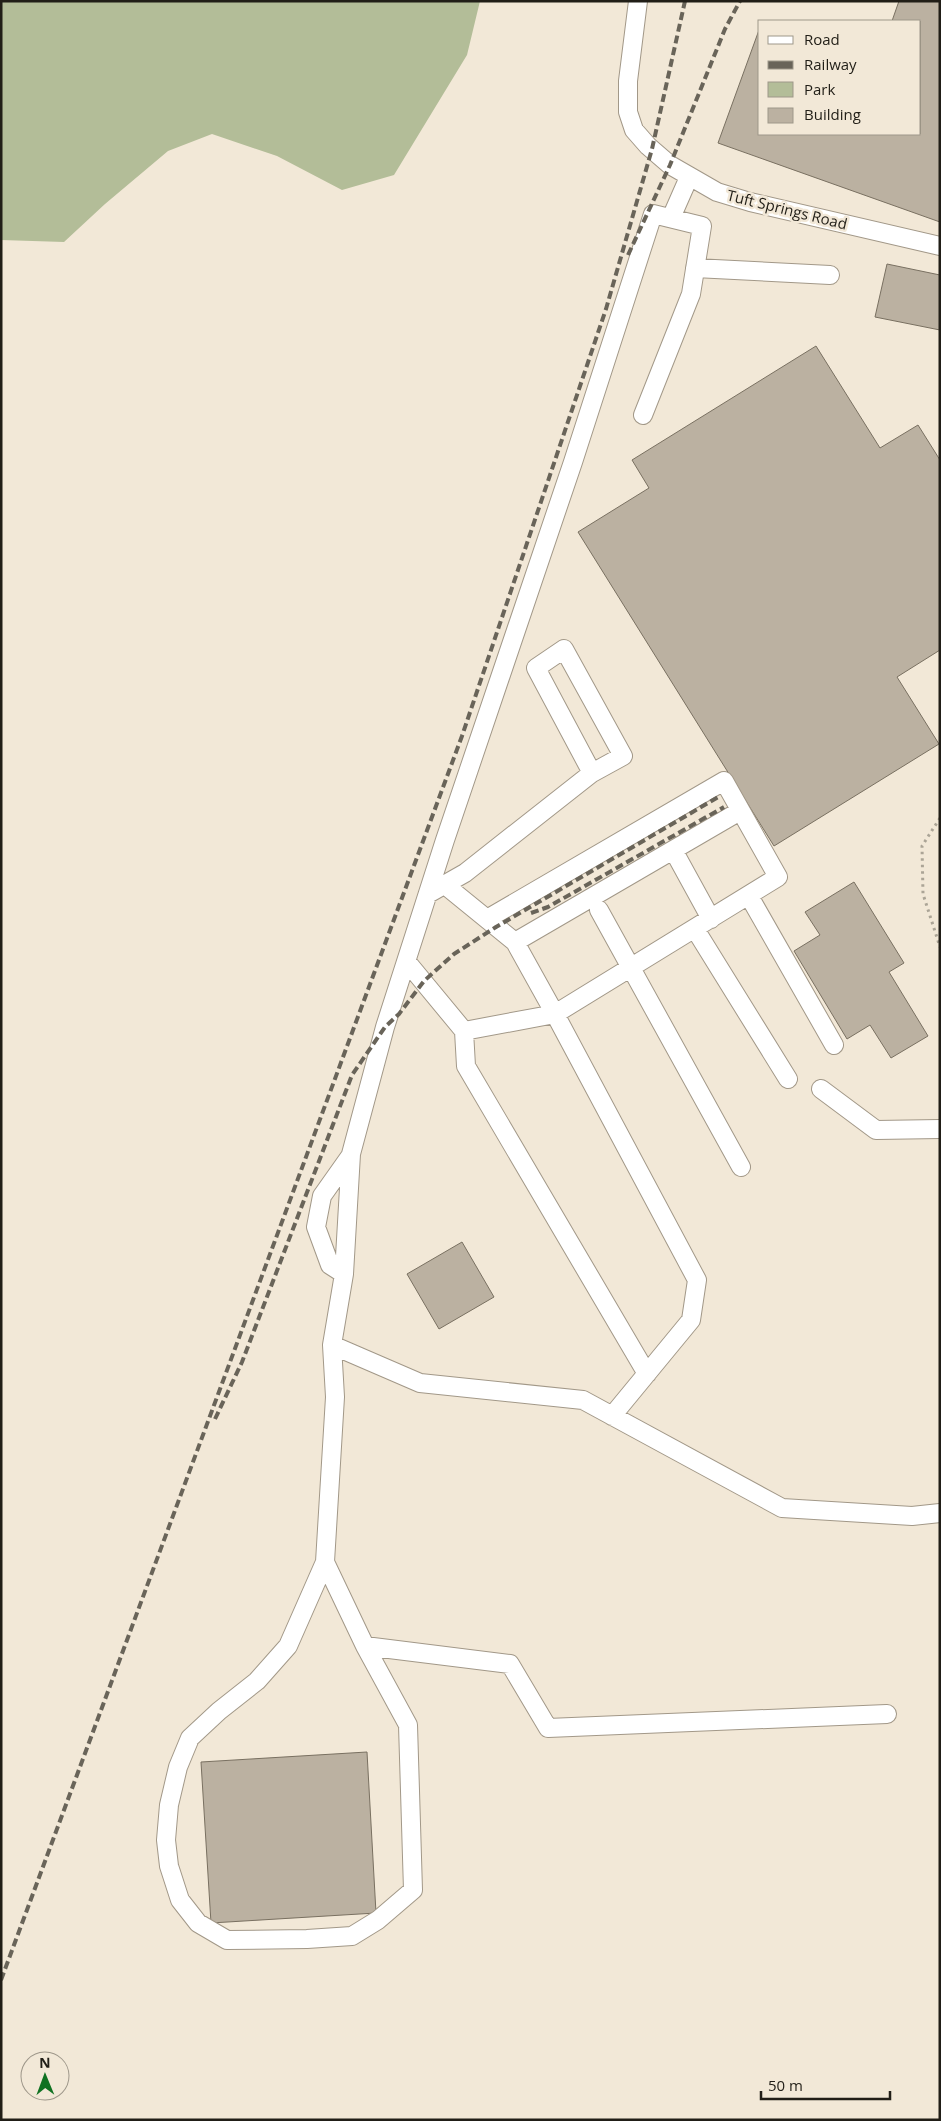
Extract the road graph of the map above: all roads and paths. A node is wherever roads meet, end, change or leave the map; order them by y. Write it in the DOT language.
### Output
graph roads {
  1 [pos="638,1"];
  2 [pos="689,177"];
  3 [pos="672,218"];
  4 [pos="940,246"];
  5 [pos="695,268"];
  6 [pos="830,275"];
  7 [pos="642,415"];
  8 [pos="592,773"];
  9 [pos="740,811"];
  10 [pos="940,818"];
  11 [pos="677,857"];
  12 [pos="445,885"];
  13 [pos="428,894"];
  14 [pos="749,896"];
  15 [pos="599,910"];
  16 [pos="487,919"];
  17 [pos="711,919"];
  18 [pos="695,929"];
  19 [pos="515,942"];
  20 [pos="940,947"];
  21 [pos="407,962"];
  22 [pos="631,967"];
  23 [pos="555,1014"];
  24 [pos="464,1031"];
  25 [pos="834,1045"];
  26 [pos="788,1079"];
  27 [pos="821,1090"];
  28 [pos="940,1128"];
  29 [pos="351,1154"];
  30 [pos="741,1168"];
  31 [pos="344,1274"];
  32 [pos="332,1345"];
  33 [pos="647,1374"];
  34 [pos="612,1416"];
  35 [pos="940,1513"];
  36 [pos="325,1562"];
  37 [pos="365,1646"];
  38 [pos="887,1714"];
  1 -- 2 [label="street, Tuft Springs Road"];
  2 -- 3 [label="street"];
  2 -- 4 [label="street, Tuft Springs Road"];
  3 -- 5 [label="street"];
  3 -- 13 [label="street"];
  5 -- 6 [label="street"];
  5 -- 7 [label="street"];
  8 -- 8 [label="street"];
  8 -- 12 [label="street"];
  9 -- 14 [label="street"];
  9 -- 16 [label="street"];
  9 -- 19 [label="street"];
  10 -- 20 [label="path"];
  11 -- 17 [label="street"];
  12 -- 13 [label="street"];
  12 -- 16 [label="street"];
  13 -- 21 [label="street"];
  14 -- 17 [label="street"];
  14 -- 25 [label="street"];
  15 -- 22 [label="street"];
  16 -- 19 [label="street"];
  17 -- 18 [label="street"];
  18 -- 22 [label="street"];
  18 -- 26 [label="street"];
  19 -- 23 [label="street"];
  21 -- 24 [label="street"];
  21 -- 29 [label="street"];
  22 -- 23 [label="street"];
  22 -- 30 [label="street"];
  23 -- 24 [label="street"];
  23 -- 33 [label="street"];
  24 -- 33 [label="street"];
  27 -- 28 [label="street"];
  29 -- 31 [label="street"];
  29 -- 31 [label="street"];
  31 -- 32 [label="street"];
  32 -- 34 [label="street"];
  32 -- 36 [label="street"];
  33 -- 34 [label="street"];
  34 -- 35 [label="street"];
  36 -- 37 [label="street"];
  36 -- 37 [label="street"];
  37 -- 38 [label="street"];
}
